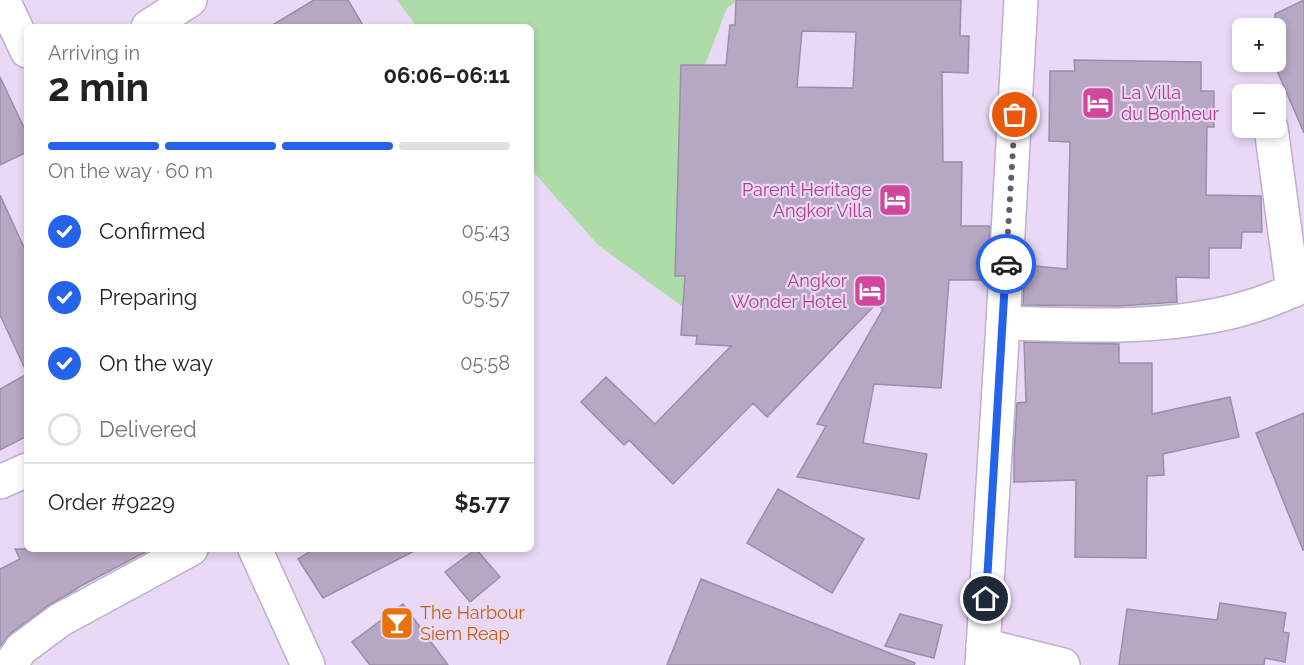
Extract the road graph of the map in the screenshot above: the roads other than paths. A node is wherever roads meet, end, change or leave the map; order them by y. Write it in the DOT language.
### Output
graph roads {
  1 [pos="3,0"];
  2 [pos="189,0"];
  3 [pos="1021,0"];
  4 [pos="153,24"];
  5 [pos="24,45"];
  6 [pos="1273,138"];
  7 [pos="1298,288"];
  8 [pos="1003,323"];
  9 [pos="24,471"];
  10 [pos="0,482"];
  11 [pos="185,552"];
  12 [pos="256,552"];
  13 [pos="983,655"];
  14 [pos="10,665"];
  15 [pos="309,665"];
  16 [pos="1063,665"];
  1 -- 5 [label="main road"];
  2 -- 4 [label="main road"];
  3 -- 8 [label="main road"];
  6 -- 7 [label="main road"];
  7 -- 8 [label="main road"];
  8 -- 13 [label="main road"];
  9 -- 10 [label="main road"];
  11 -- 14 [label="main road"];
  12 -- 15 [label="main road"];
  13 -- 16 [label="main road"];
}
